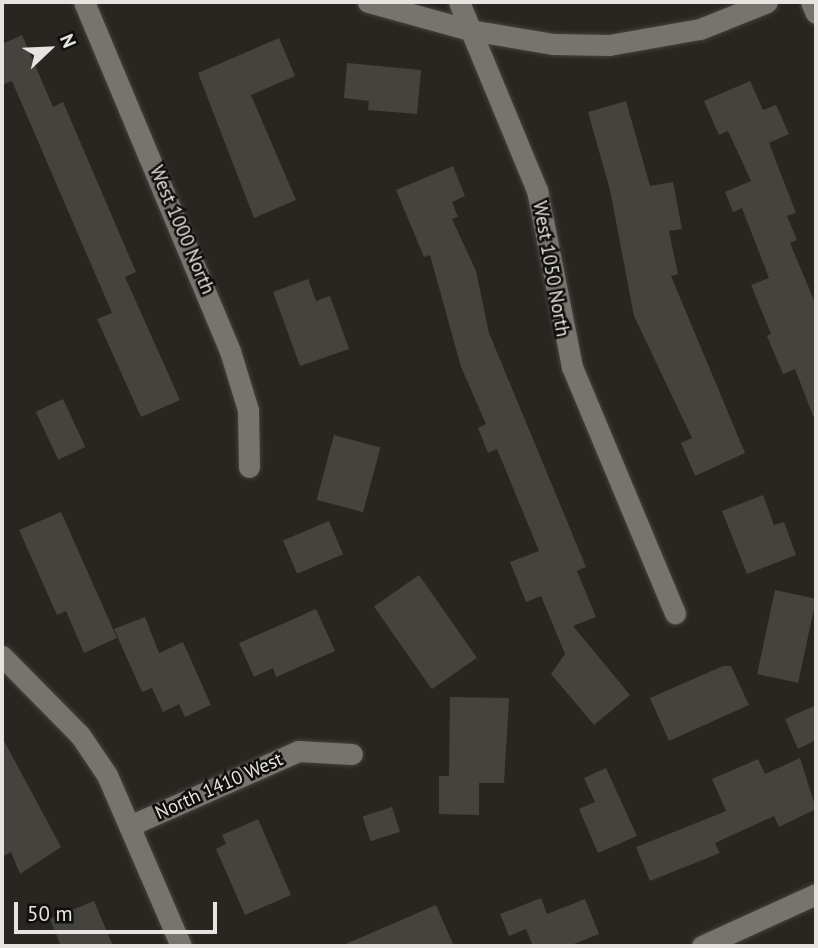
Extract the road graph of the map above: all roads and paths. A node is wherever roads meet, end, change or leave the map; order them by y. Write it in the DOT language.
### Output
graph roads {
  1 [pos="84,2"];
  2 [pos="368,2"];
  3 [pos="459,2"];
  4 [pos="767,2"];
  5 [pos="811,2"];
  6 [pos="816,13"];
  7 [pos="470,30"];
  8 [pos="249,467"];
  9 [pos="675,613"];
  10 [pos="2,656"];
  11 [pos="352,754"];
  12 [pos="129,827"];
  13 [pos="816,894"];
  14 [pos="181,946"];
  15 [pos="702,946"];
  1 -- 8 [label="street, West 1000 North"];
  2 -- 7 [label="street"];
  3 -- 7 [label="street, West 1050 North"];
  4 -- 7 [label="street"];
  5 -- 6 [label="street"];
  7 -- 9 [label="street, West 1050 North"];
  10 -- 12 [label="street"];
  11 -- 12 [label="street, North 1410 West"];
  12 -- 14 [label="street"];
  13 -- 15 [label="street"];
}
